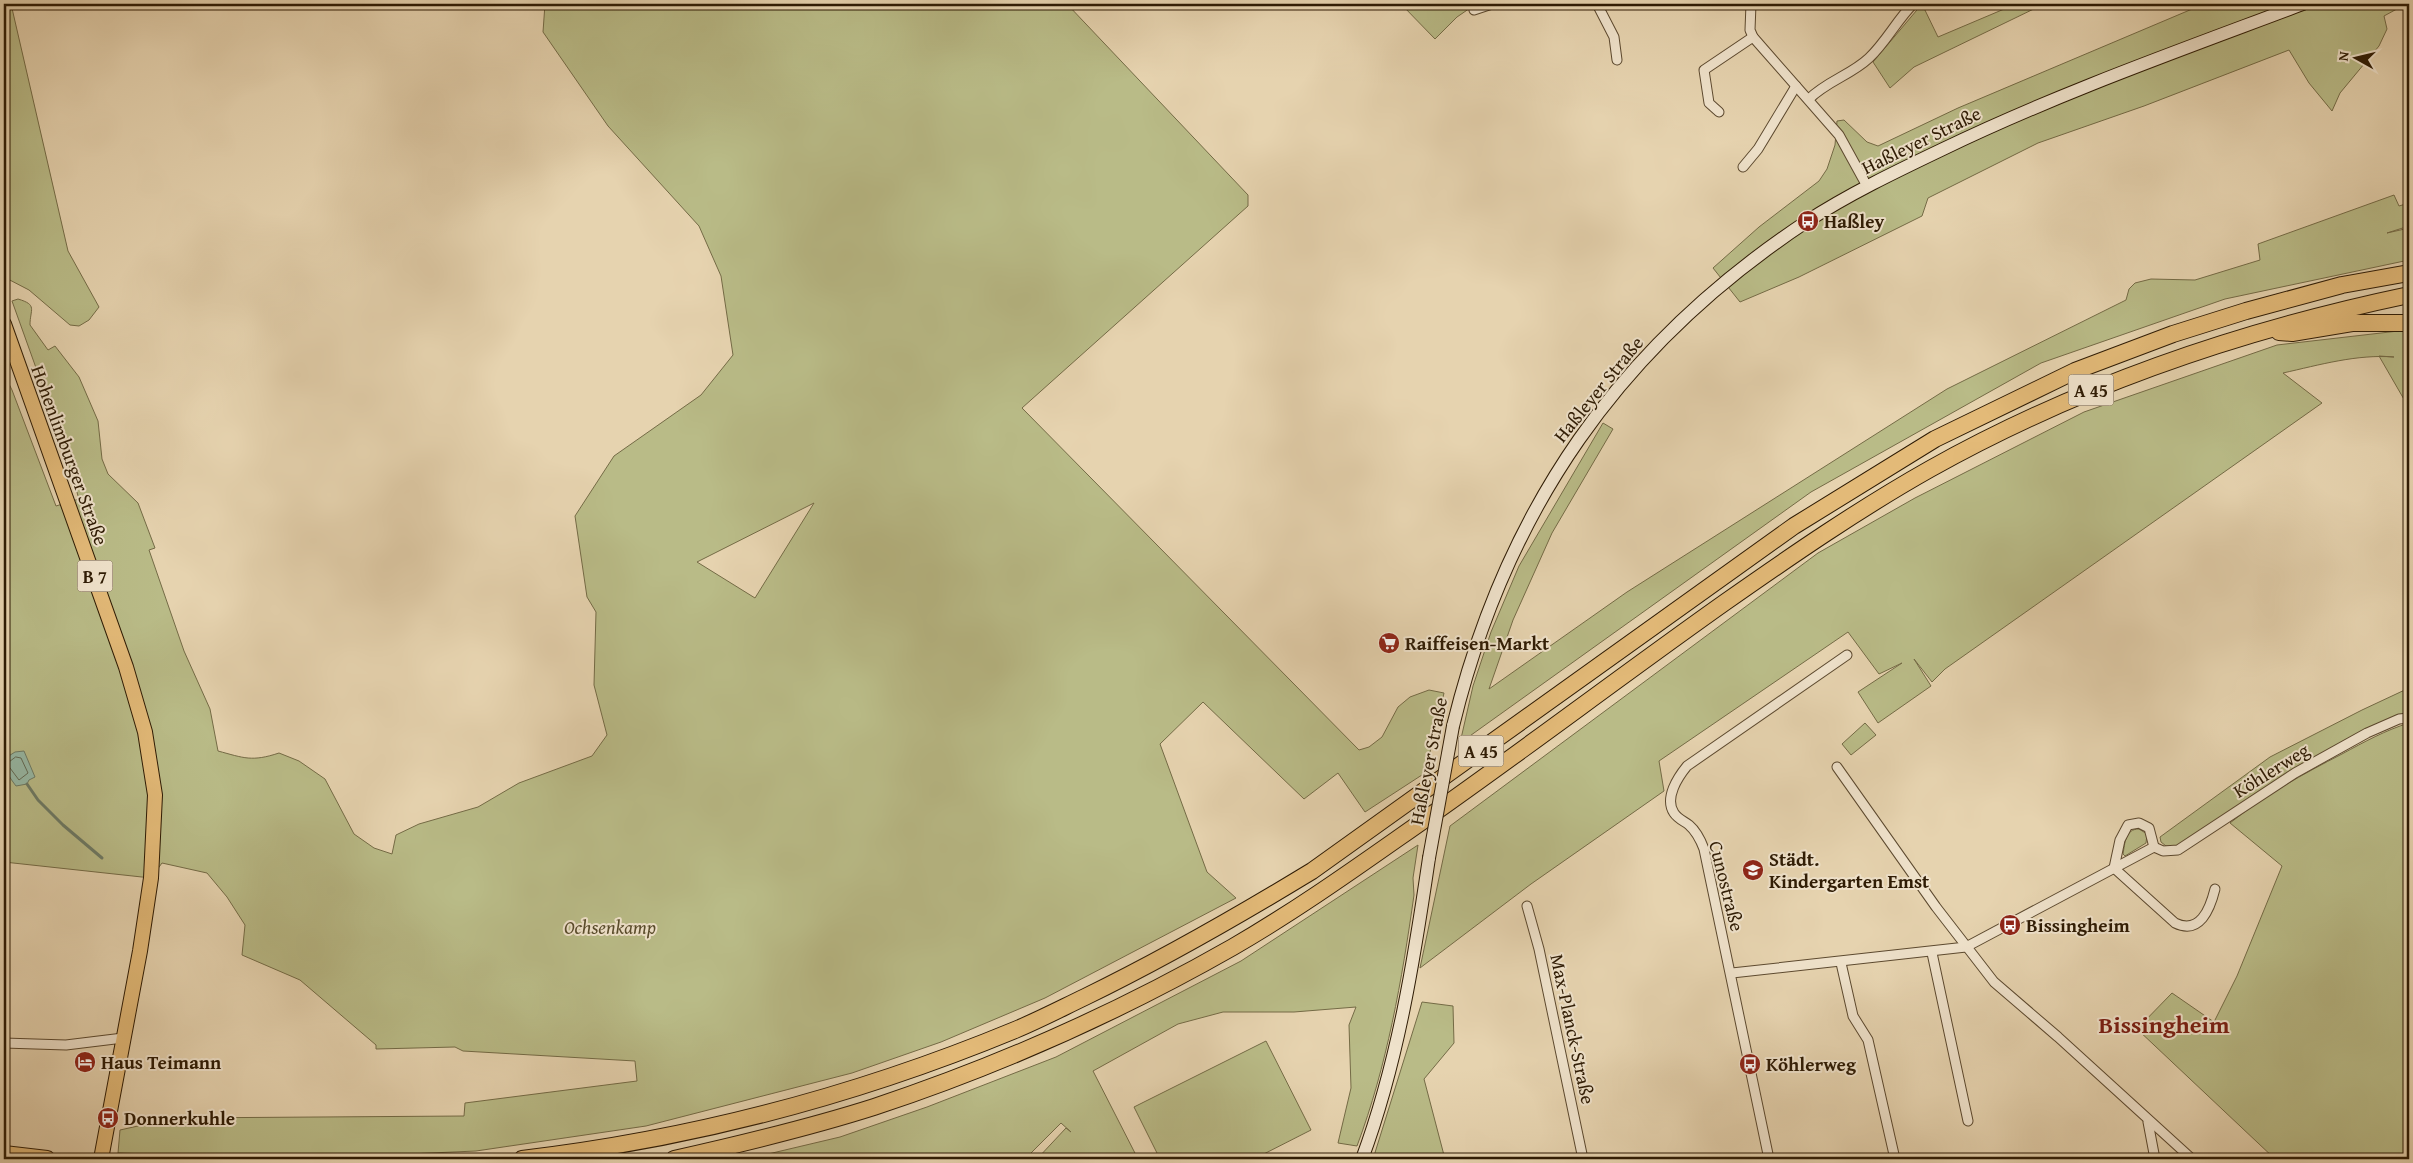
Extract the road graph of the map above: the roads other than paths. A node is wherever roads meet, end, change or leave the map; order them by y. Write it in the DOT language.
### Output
graph roads {
  1 [pos="1492,4"];
  2 [pos="1597,4"];
  3 [pos="1750,4"];
  4 [pos="1913,4"];
  5 [pos="2303,4"];
  6 [pos="1474,10"];
  7 [pos="1753,37"];
  8 [pos="1618,60"];
  9 [pos="1796,86"];
  10 [pos="1809,99"];
  11 [pos="1718,112"];
  12 [pos="1743,167"];
  13 [pos="1867,186"];
  14 [pos="2409,273"];
  15 [pos="2409,295"];
  16 [pos="2409,323"];
  17 [pos="4,324"];
  18 [pos="2262,330"];
  19 [pos="1847,655"];
  20 [pos="2409,718"];
  21 [pos="1837,767"];
  22 [pos="2154,847"];
  23 [pos="2114,868"];
  24 [pos="2215,889"];
  25 [pos="1527,906"];
  26 [pos="1966,948"];
  27 [pos="1932,953"];
  28 [pos="1841,963"];
  29 [pos="1732,973"];
  30 [pos="123,1038"];
  31 [pos="4,1043"];
  32 [pos="1968,1121"];
  33 [pos="2148,1122"];
  34 [pos="4,1154"];
  35 [pos="47,1159"];
  36 [pos="100,1159"];
  37 [pos="522,1159"];
  38 [pos="674,1159"];
  39 [pos="1362,1159"];
  40 [pos="1584,1159"];
  41 [pos="1770,1159"];
  42 [pos="1895,1159"];
  43 [pos="2155,1159"];
  44 [pos="2192,1159"];
  1 -- 6 [label="street"];
  2 -- 8 [label="street"];
  3 -- 7 [label="street"];
  4 -- 10 [label="street"];
  5 -- 13 [label="main road, Haßleyer Straße"];
  7 -- 9 [label="street"];
  7 -- 11 [label="street"];
  9 -- 10 [label="street"];
  9 -- 12 [label="street"];
  10 -- 13 [label="street"];
  13 -- 39 [label="main road, Haßleyer Straße, bridge"];
  14 -- 37 [label="highway, A 45"];
  15 -- 18 [label="highway, A 45"];
  16 -- 18 [label="highway"];
  17 -- 30 [label="main road, Hohenlimburger Straße / B 7"];
  18 -- 38 [label="highway, A 45"];
  19 -- 29 [label="street, Cunostraße"];
  20 -- 22 [label="street, Köhlerweg"];
  21 -- 26 [label="street"];
  22 -- 23 [label="street"];
  22 -- 23 [label="street"];
  23 -- 24 [label="street"];
  23 -- 26 [label="street"];
  25 -- 40 [label="street, Max-Planck-Straße"];
  26 -- 27 [label="street"];
  26 -- 33 [label="street"];
  27 -- 28 [label="street"];
  27 -- 32 [label="street"];
  28 -- 29 [label="street"];
  28 -- 42 [label="street"];
  29 -- 41 [label="street, Cunostraße"];
  30 -- 31 [label="street"];
  30 -- 36 [label="main road, B 7"];
  33 -- 43 [label="street"];
  33 -- 44 [label="street"];
  34 -- 35 [label="highway"];
}
